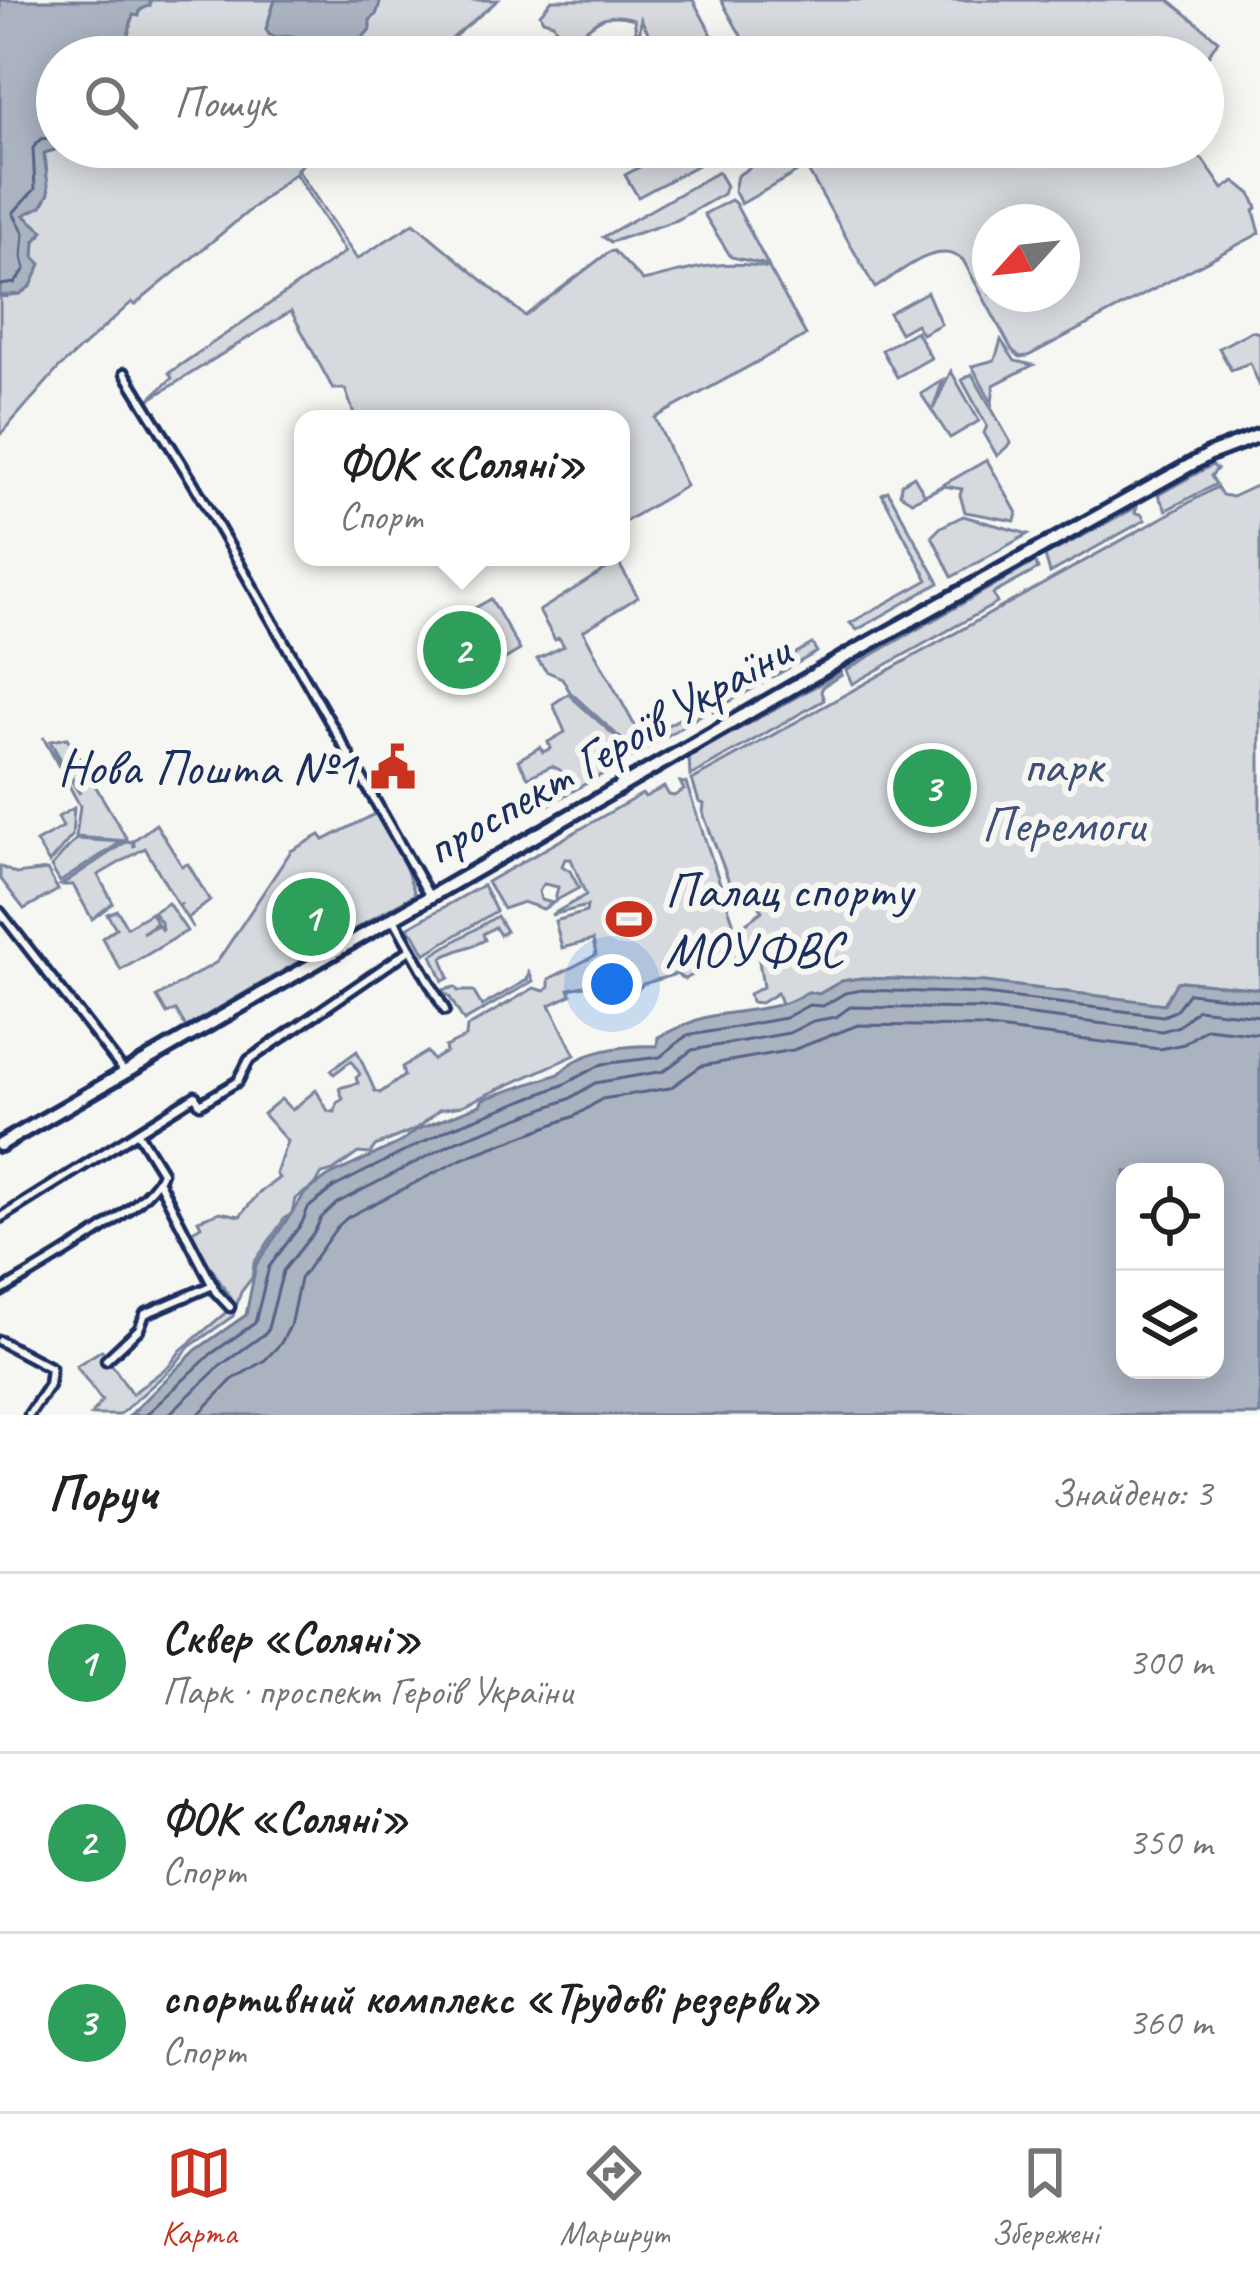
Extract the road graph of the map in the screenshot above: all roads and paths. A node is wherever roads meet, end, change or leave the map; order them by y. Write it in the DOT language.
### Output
graph roads {
  1 [pos="124,373"];
  2 [pos="1260,435"];
  3 [pos="430,896"];
  4 [pos="0,912"];
  5 [pos="394,917"];
  6 [pos="3,922"];
  7 [pos="411,949"];
  8 [pos="445,1010"];
  9 [pos="124,1073"];
  10 [pos="138,1133"];
  11 [pos="0,1145"];
  12 [pos="159,1182"];
  13 [pos="0,1218"];
  14 [pos="213,1285"];
  15 [pos="0,1292"];
  16 [pos="230,1306"];
  17 [pos="0,1341"];
  18 [pos="106,1360"];
  19 [pos="29,1415"];
  1 -- 3 [label="street"];
  2 -- 3 [label="highway, проспект Героїв України"];
  3 -- 5 [label="highway, проспект Героїв України"];
  4 -- 6 [label="street"];
  5 -- 7 [label="street"];
  5 -- 9 [label="highway, проспект Героїв України"];
  6 -- 9 [label="street"];
  7 -- 8 [label="street"];
  7 -- 10 [label="street"];
  9 -- 11 [label="highway, проспект Героїв України"];
  10 -- 12 [label="street"];
  10 -- 13 [label="street"];
  12 -- 14 [label="street"];
  12 -- 15 [label="street"];
  14 -- 16 [label="street"];
  14 -- 18 [label="street"];
  17 -- 19 [label="street"];
}
